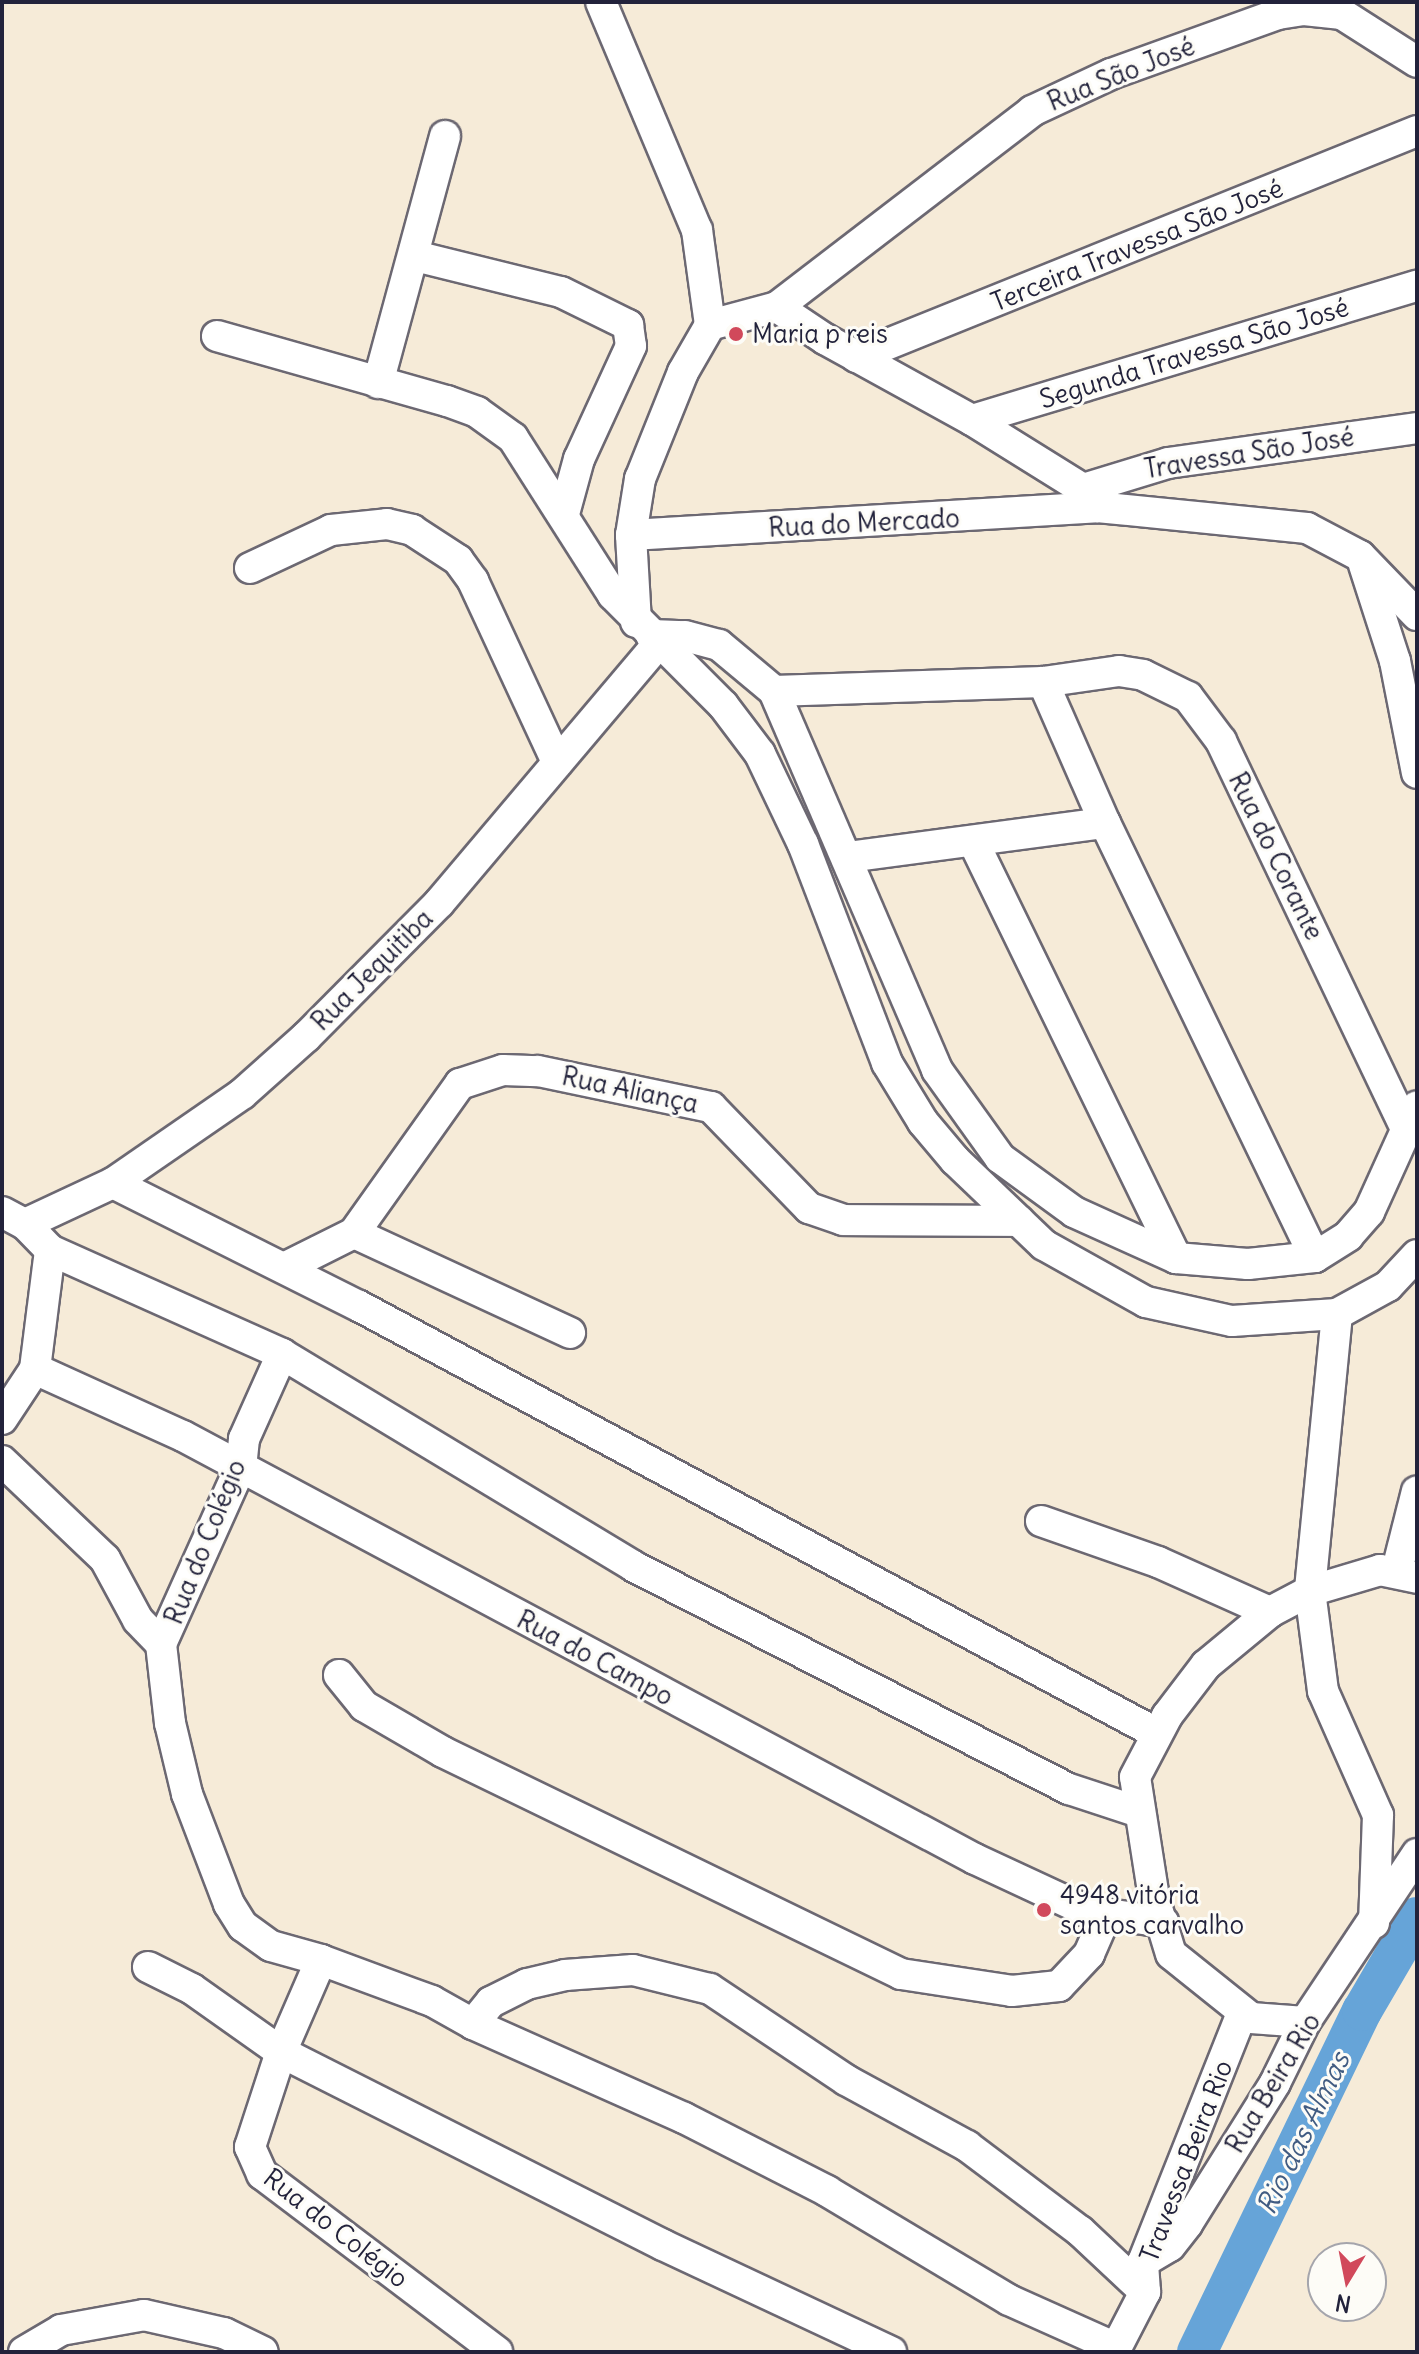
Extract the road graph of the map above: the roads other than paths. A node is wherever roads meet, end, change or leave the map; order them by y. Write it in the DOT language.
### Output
graph roads {
  1 [pos="601,2"];
  2 [pos="1417,62"];
  3 [pos="1417,131"];
  4 [pos="445,136"];
  5 [pos="415,256"];
  6 [pos="1417,286"];
  7 [pos="777,307"];
  8 [pos="710,325"];
  9 [pos="217,336"];
  10 [pos="856,357"];
  11 [pos="378,383"];
  12 [pos="972,420"];
  13 [pos="1417,428"];
  14 [pos="1090,498"];
  15 [pos="564,514"];
  16 [pos="631,535"];
  17 [pos="1360,556"];
  18 [pos="250,568"];
  19 [pos="1415,600"];
  20 [pos="649,634"];
  21 [pos="1043,682"];
  22 [pos="774,691"];
  23 [pos="557,762"];
  24 [pos="1417,773"];
  25 [pos="1105,823"];
  26 [pos="973,841"];
  27 [pos="849,857"];
  28 [pos="1410,1116"];
  29 [pos="113,1183"];
  30 [pos="13,1218"];
  31 [pos="1019,1221"];
  32 [pos="354,1233"];
  33 [pos="50,1250"];
  34 [pos="1417,1255"];
  35 [pos="1315,1257"];
  36 [pos="1176,1258"];
  37 [pos="284,1268"];
  38 [pos="1337,1314"];
  39 [pos="570,1333"];
  40 [pos="282,1354"];
  41 [pos="35,1369"];
  42 [pos="2,1419"];
  43 [pos="2,1461"];
  44 [pos="241,1466"];
  45 [pos="1417,1491"];
  46 [pos="1041,1521"];
  47 [pos="1407,1574"];
  48 [pos="1310,1591"];
  49 [pos="1270,1612"];
  50 [pos="161,1644"];
  51 [pos="339,1675"];
  52 [pos="1156,1733"];
  53 [pos="1139,1812"];
  54 [pos="1417,1854"];
  55 [pos="1106,1915"];
  56 [pos="1163,1922"];
  57 [pos="1374,1923"];
  58 [pos="321,1960"];
  59 [pos="148,1967"];
  60 [pos="1242,2013"];
  61 [pos="1305,2022"];
  62 [pos="473,2024"];
  63 [pos="281,2052"];
  64 [pos="1143,2262"];
  65 [pos="1145,2292"];
  66 [pos="1114,2349"];
  67 [pos="24,2352"];
  68 [pos="263,2352"];
  69 [pos="497,2352"];
  70 [pos="891,2352"];
  1 -- 8 [label="street"];
  2 -- 7 [label="street, Rua São José"];
  3 -- 10 [label="street, Terceira Travessa São José"];
  4 -- 5 [label="street"];
  5 -- 11 [label="street"];
  5 -- 15 [label="street"];
  6 -- 12 [label="street, Segunda Travessa São José"];
  7 -- 8 [label="street"];
  7 -- 10 [label="street"];
  8 -- 16 [label="street"];
  9 -- 11 [label="street"];
  10 -- 12 [label="street"];
  11 -- 15 [label="street"];
  12 -- 14 [label="street"];
  13 -- 14 [label="street, Travessa São José"];
  14 -- 16 [label="street, Rua do Mercado"];
  14 -- 17 [label="street"];
  15 -- 20 [label="street"];
  16 -- 20 [label="street"];
  17 -- 19 [label="street"];
  17 -- 24 [label="street"];
  18 -- 23 [label="street"];
  20 -- 22 [label="street"];
  20 -- 23 [label="street, Rua Jequitiba"];
  20 -- 31 [label="street"];
  21 -- 22 [label="street, Rua do Corante"];
  21 -- 25 [label="street"];
  21 -- 28 [label="street, Rua do Corante"];
  22 -- 27 [label="street, Rua do Corante"];
  23 -- 29 [label="street, Rua Jequitiba"];
  25 -- 26 [label="street"];
  25 -- 35 [label="street"];
  26 -- 27 [label="street"];
  26 -- 36 [label="street"];
  27 -- 36 [label="street, Rua do Corante"];
  28 -- 35 [label="street, Rua do Corante"];
  29 -- 30 [label="street, Rua Jequitiba"];
  29 -- 37 [label="street"];
  30 -- 33 [label="street"];
  31 -- 32 [label="street, Rua Aliança"];
  31 -- 38 [label="street"];
  32 -- 37 [label="street, Rua Aliança"];
  32 -- 39 [label="street"];
  33 -- 40 [label="street"];
  33 -- 41 [label="street"];
  34 -- 38 [label="street"];
  35 -- 36 [label="street, Rua do Corante"];
  37 -- 52 [label="street"];
  38 -- 48 [label="street"];
  40 -- 44 [label="street, Rua do Colégio"];
  40 -- 53 [label="street"];
  41 -- 42 [label="street"];
  41 -- 44 [label="street, Rua do Campo"];
  43 -- 50 [label="street"];
  44 -- 50 [label="street, Rua do Colégio"];
  44 -- 55 [label="street, Rua do Campo"];
  45 -- 47 [label="street"];
  46 -- 49 [label="street"];
  47 -- 48 [label="street"];
  48 -- 49 [label="street"];
  48 -- 57 [label="street"];
  49 -- 52 [label="street"];
  50 -- 58 [label="street, Rua do Colégio"];
  51 -- 55 [label="street"];
  52 -- 53 [label="street"];
  53 -- 56 [label="street"];
  54 -- 57 [label="street, Rua Beira Rio"];
  55 -- 56 [label="street, Rua do Campo"];
  56 -- 60 [label="street"];
  57 -- 61 [label="street, Rua Beira Rio"];
  58 -- 62 [label="street"];
  58 -- 63 [label="street, Rua do Colégio"];
  59 -- 63 [label="street"];
  60 -- 61 [label="street"];
  60 -- 64 [label="street, Travessa Beira Rio"];
  61 -- 64 [label="street, Rua Beira Rio"];
  62 -- 65 [label="street"];
  62 -- 66 [label="street"];
  63 -- 69 [label="street, Rua do Colégio"];
  63 -- 70 [label="street"];
  64 -- 65 [label="street, Travessa Beira Rio"];
  65 -- 66 [label="street, Travessa Beira Rio"];
  67 -- 68 [label="street"];
}
